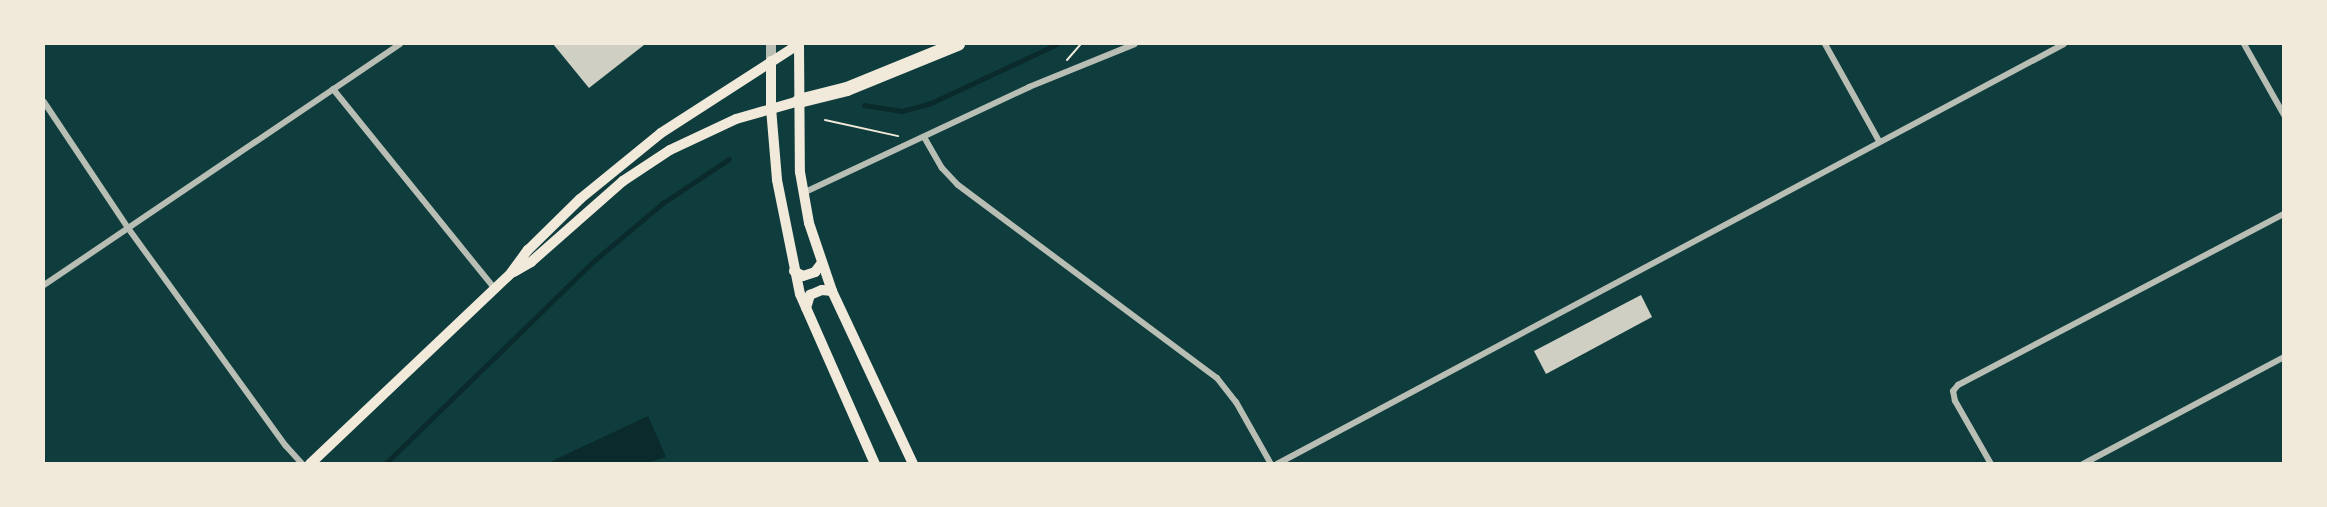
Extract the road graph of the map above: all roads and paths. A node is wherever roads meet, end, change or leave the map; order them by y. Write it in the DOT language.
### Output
graph roads {
  1 [pos="400,44"];
  2 [pos="771,44"];
  3 [pos="799,44"];
  4 [pos="958,44"];
  5 [pos="1081,44"];
  6 [pos="1135,44"];
  7 [pos="1825,44"];
  8 [pos="2064,44"];
  9 [pos="2244,44"];
  10 [pos="771,61"];
  11 [pos="1059,63"];
  12 [pos="333,89"];
  13 [pos="799,101"];
  14 [pos="44,102"];
  15 [pos="771,108"];
  16 [pos="2283,114"];
  17 [pos="825,120"];
  18 [pos="904,134"];
  19 [pos="924,137"];
  20 [pos="1879,141"];
  21 [pos="803,193"];
  22 [pos="2283,214"];
  23 [pos="128,228"];
  24 [pos="821,264"];
  25 [pos="794,271"];
  26 [pos="511,273"];
  27 [pos="44,285"];
  28 [pos="495,288"];
  29 [pos="832,291"];
  30 [pos="806,308"];
  31 [pos="2283,357"];
  32 [pos="302,464"];
  33 [pos="310,464"];
  34 [pos="875,464"];
  35 [pos="913,464"];
  36 [pos="1271,464"];
  37 [pos="1278,464"];
  38 [pos="1991,464"];
  39 [pos="2083,464"];
  1 -- 12 [label="street"];
  2 -- 10 [label="street"];
  3 -- 10 [label="main road"];
  3 -- 13 [label="main road"];
  4 -- 13 [label="highway"];
  5 -- 11 [label="path"];
  6 -- 19 [label="street"];
  7 -- 20 [label="street"];
  8 -- 20 [label="street"];
  9 -- 16 [label="street"];
  10 -- 15 [label="main road"];
  10 -- 26 [label="main road"];
  12 -- 23 [label="street"];
  12 -- 28 [label="street"];
  13 -- 15 [label="main road"];
  13 -- 21 [label="main road"];
  14 -- 23 [label="street"];
  15 -- 25 [label="main road"];
  15 -- 26 [label="main road"];
  17 -- 18 [label="path"];
  19 -- 21 [label="street"];
  19 -- 36 [label="street"];
  20 -- 37 [label="street"];
  21 -- 24 [label="main road"];
  22 -- 38 [label="street"];
  23 -- 27 [label="street"];
  23 -- 32 [label="street"];
  24 -- 25 [label="main road"];
  24 -- 29 [label="main road"];
  25 -- 30 [label="main road"];
  26 -- 28 [label="main road"];
  28 -- 33 [label="main road"];
  29 -- 30 [label="main road"];
  29 -- 35 [label="main road"];
  30 -- 34 [label="main road"];
  31 -- 39 [label="street"];
}
